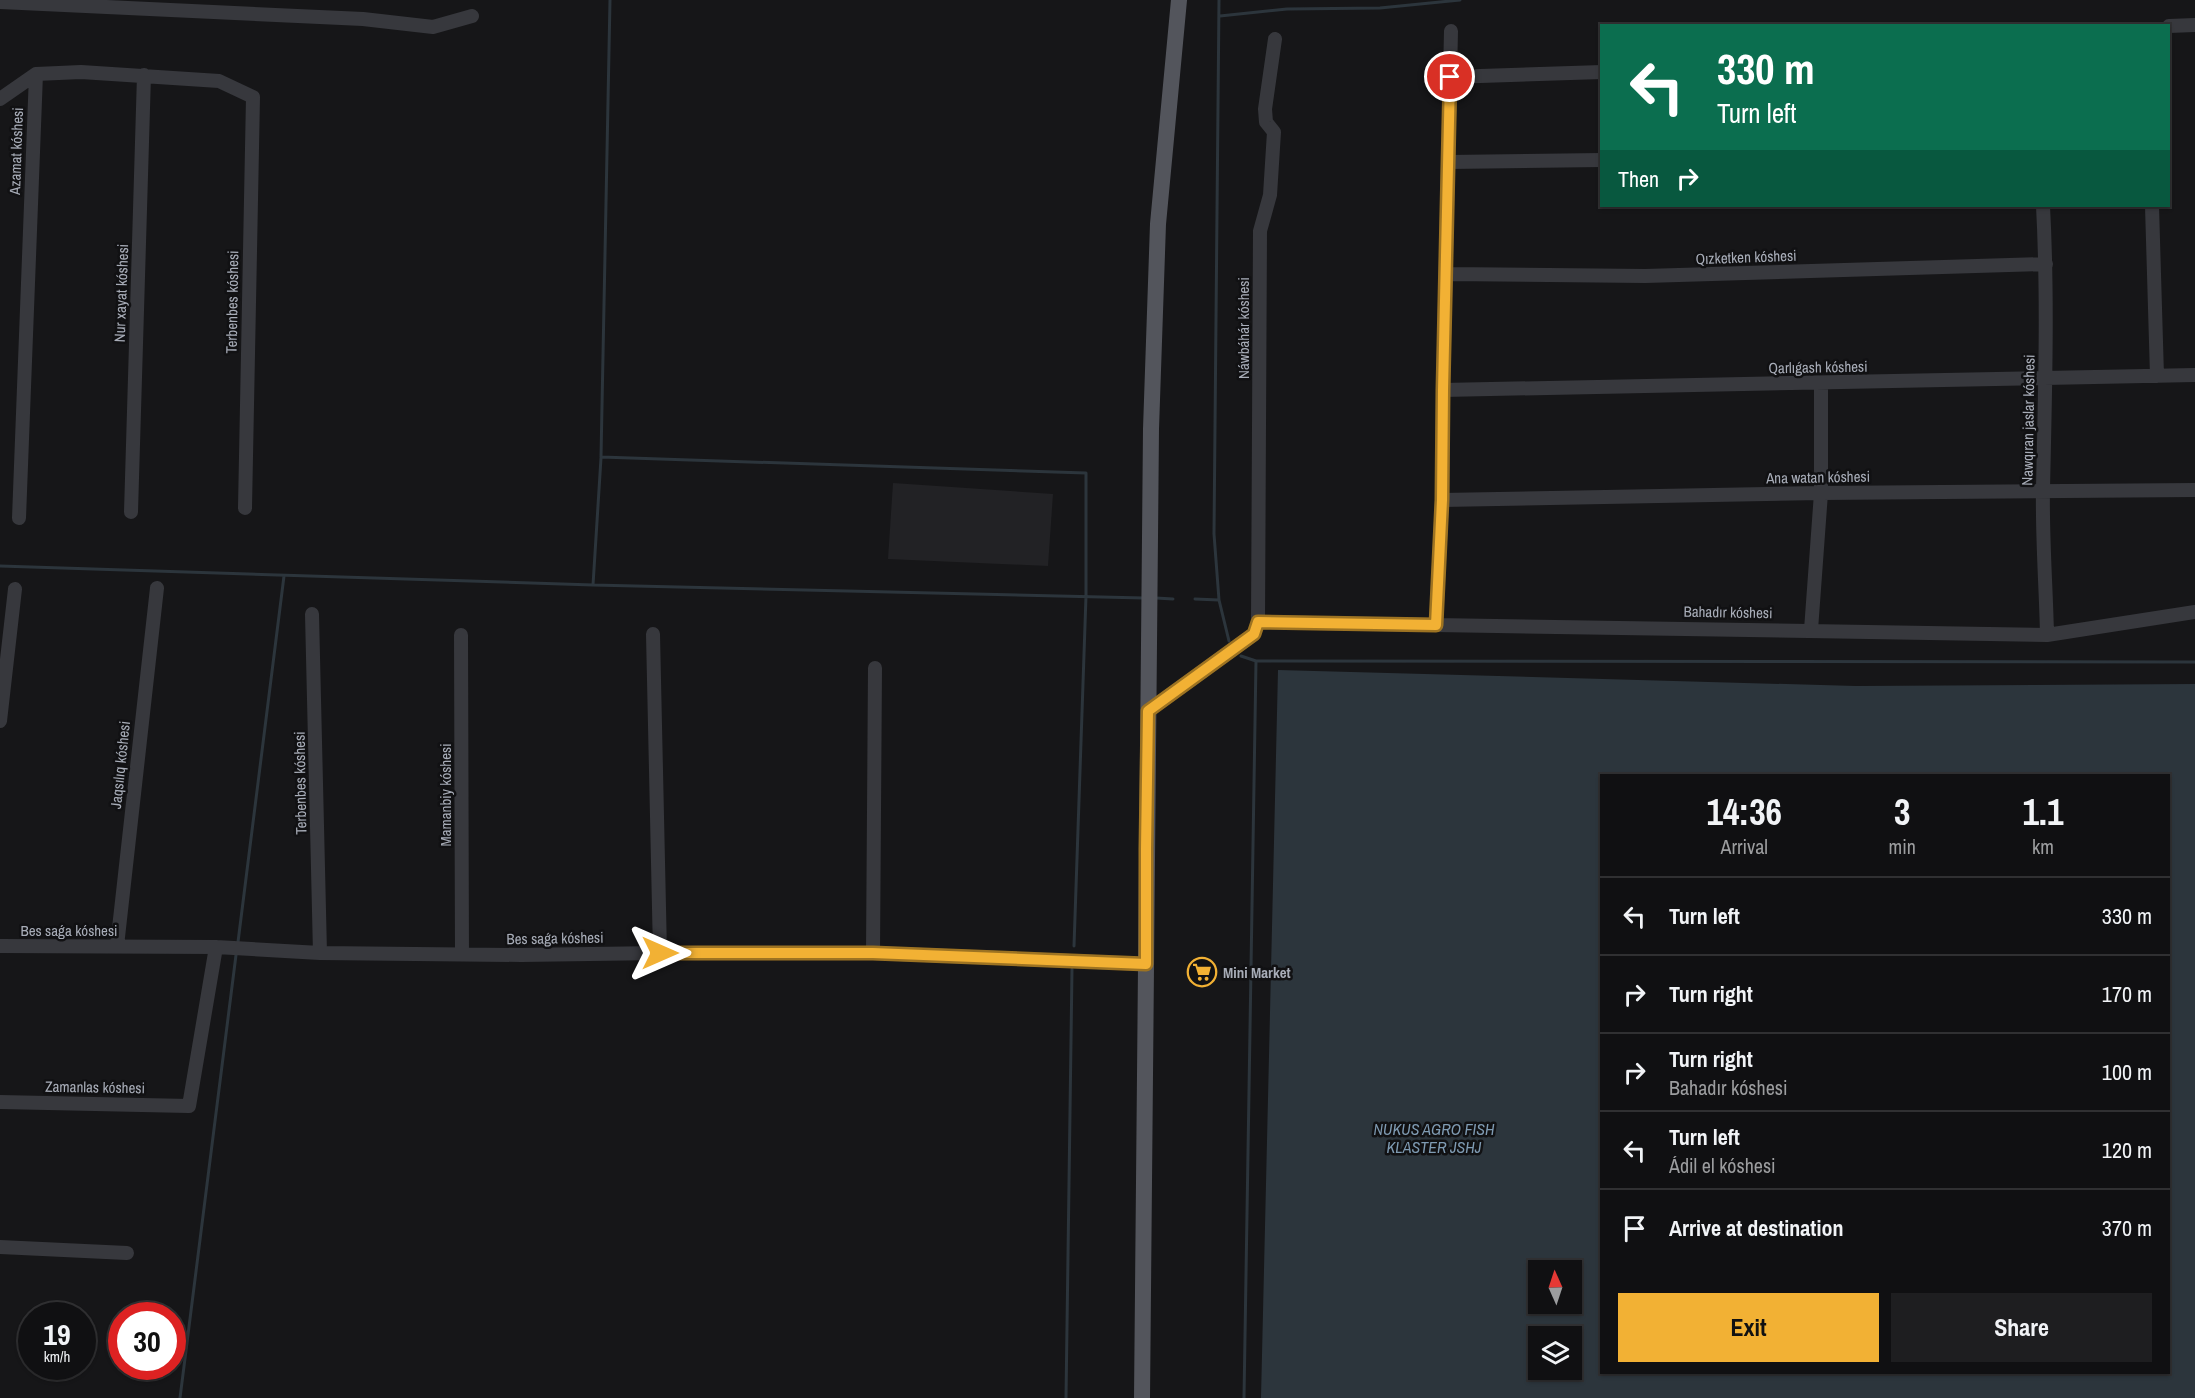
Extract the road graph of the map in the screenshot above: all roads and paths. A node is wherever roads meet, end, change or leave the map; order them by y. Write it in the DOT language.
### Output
graph roads {
  1 [pos="1179,0"];
  2 [pos="0,2"];
  3 [pos="472,16"];
  4 [pos="2195,25"];
  5 [pos="2170,26"];
  6 [pos="1451,31"];
  7 [pos="1275,39"];
  8 [pos="1600,72"];
  9 [pos="36,74"];
  10 [pos="144,75"];
  11 [pos="1450,77"];
  12 [pos="0,99"];
  13 [pos="1600,160"];
  14 [pos="1449,162"];
  15 [pos="2043,207"];
  16 [pos="2152,207"];
  17 [pos="2046,264"];
  18 [pos="1447,274"];
  19 [pos="2195,375"];
  20 [pos="2157,376"];
  21 [pos="2047,378"];
  22 [pos="1821,383"];
  23 [pos="1443,390"];
  24 [pos="2195,490"];
  25 [pos="2043,491"];
  26 [pos="1821,493"];
  27 [pos="1442,500"];
  28 [pos="245,508"];
  29 [pos="131,512"];
  30 [pos="19,518"];
  31 [pos="157,588"];
  32 [pos="15,589"];
  33 [pos="2195,612"];
  34 [pos="312,614"];
  35 [pos="1258,622"];
  36 [pos="1436,625"];
  37 [pos="1811,630"];
  38 [pos="653,634"];
  39 [pos="461,635"];
  40 [pos="2047,635"];
  41 [pos="875,668"];
  42 [pos="1148,711"];
  43 [pos="0,721"];
  44 [pos="0,946"];
  45 [pos="117,946"];
  46 [pos="216,947"];
  47 [pos="320,952"];
  48 [pos="660,953"];
  49 [pos="873,953"];
  50 [pos="462,954"];
  51 [pos="1146,964"];
  52 [pos="0,1102"];
  53 [pos="0,1247"];
  54 [pos="127,1253"];
  55 [pos="1142,1398"];
  1 -- 42 [label="main road"];
  2 -- 3 [label="street"];
  4 -- 5 [label="street"];
  6 -- 11 [label="street"];
  7 -- 35 [label="street, Náwbáhár kóshesi"];
  8 -- 11 [label="street"];
  9 -- 10 [label="street"];
  9 -- 12 [label="street"];
  9 -- 30 [label="street, Azamat kóshesi"];
  10 -- 28 [label="street, Terbenbes kóshesi"];
  10 -- 29 [label="street, Nur xayat kóshesi"];
  11 -- 14 [label="street"];
  13 -- 14 [label="street"];
  14 -- 18 [label="street"];
  15 -- 17 [label="street, Nawqıran jaslar kóshesi"];
  16 -- 20 [label="street"];
  17 -- 18 [label="street, Qızketken kóshesi"];
  17 -- 21 [label="street, Nawqıran jaslar kóshesi"];
  18 -- 23 [label="street"];
  19 -- 20 [label="street, Qarlıǵash kóshesi"];
  20 -- 21 [label="street, Qarlıǵash kóshesi"];
  21 -- 22 [label="street, Qarlıǵash kóshesi"];
  21 -- 25 [label="street, Nawqıran jaslar kóshesi"];
  22 -- 23 [label="street, Qarlıǵash kóshesi"];
  22 -- 26 [label="street"];
  23 -- 27 [label="street"];
  24 -- 25 [label="street, Ana watan kóshesi"];
  25 -- 26 [label="street, Ana watan kóshesi"];
  25 -- 40 [label="street, Nawqıran jaslar kóshesi"];
  26 -- 27 [label="street, Ana watan kóshesi"];
  26 -- 37 [label="street"];
  27 -- 36 [label="street"];
  31 -- 45 [label="street, Jaqsılıq kóshesi"];
  32 -- 43 [label="street"];
  33 -- 40 [label="street, Bahadır kóshesi"];
  34 -- 47 [label="street, Terbenbes kóshesi"];
  35 -- 36 [label="street, Bahadır kóshesi"];
  35 -- 42 [label="street"];
  36 -- 37 [label="street, Bahadır kóshesi"];
  37 -- 40 [label="street, Bahadır kóshesi"];
  38 -- 48 [label="street"];
  39 -- 50 [label="street, Mamanbiy kóshesi"];
  41 -- 49 [label="street"];
  42 -- 51 [label="main road"];
  44 -- 45 [label="street, Bes saǵa kóshesi"];
  45 -- 46 [label="street, Bes saǵa kóshesi"];
  46 -- 47 [label="street, Bes saǵa kóshesi"];
  46 -- 52 [label="street, Zamanlas kóshesi"];
  47 -- 50 [label="street, Bes saǵa kóshesi"];
  48 -- 49 [label="street, Bes saǵa kóshesi"];
  48 -- 50 [label="street, Bes saǵa kóshesi"];
  49 -- 51 [label="street, Bes saǵa kóshesi"];
  51 -- 55 [label="main road"];
  53 -- 54 [label="street"];
}
